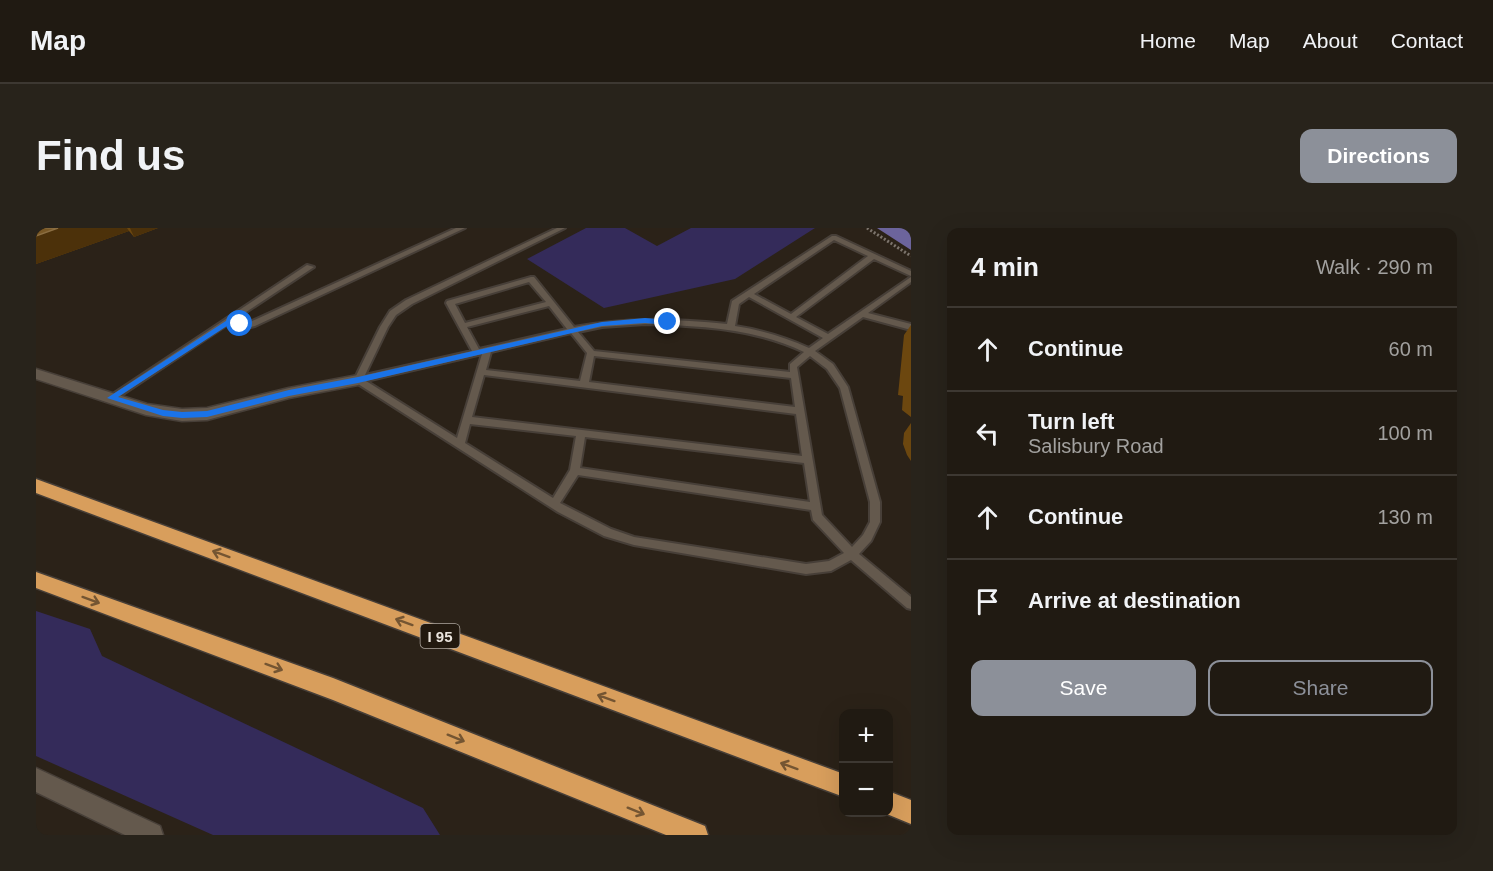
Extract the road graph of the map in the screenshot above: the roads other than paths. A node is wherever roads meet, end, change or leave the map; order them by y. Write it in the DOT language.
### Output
graph roads {
  1 [pos="462,228"];
  2 [pos="562,228"];
  3 [pos="873,256"];
  4 [pos="310,267"];
  5 [pos="911,274"];
  6 [pos="911,279"];
  7 [pos="749,294"];
  8 [pos="551,303"];
  9 [pos="862,314"];
  10 [pos="790,317"];
  11 [pos="229,322"];
  12 [pos="462,326"];
  13 [pos="911,327"];
  14 [pos="730,329"];
  15 [pos="573,330"];
  16 [pos="829,338"];
  17 [pos="482,351"];
  18 [pos="810,351"];
  19 [pos="591,353"];
  20 [pos="480,372"];
  21 [pos="36,374"];
  22 [pos="795,376"];
  23 [pos="358,380"];
  24 [pos="584,385"];
  25 [pos="111,398"];
  26 [pos="800,411"];
  27 [pos="467,420"];
  28 [pos="581,434"];
  29 [pos="460,444"];
  30 [pos="808,460"];
  31 [pos="575,471"];
  32 [pos="36,486"];
  33 [pos="554,504"];
  34 [pos="816,507"];
  35 [pos="852,554"];
  36 [pos="36,580"];
  37 [pos="911,604"];
  38 [pos="36,780"];
  39 [pos="839,785"];
  40 [pos="893,805"];
  41 [pos="911,812"];
  42 [pos="151,835"];
  43 [pos="696,835"];
  1 -- 11 [label="lane"];
  2 -- 23 [label="lane"];
  3 -- 5 [label="lane"];
  3 -- 7 [label="lane"];
  3 -- 10 [label="lane"];
  4 -- 11 [label="lane"];
  6 -- 9 [label="lane"];
  7 -- 10 [label="lane"];
  7 -- 14 [label="lane"];
  8 -- 12 [label="lane"];
  8 -- 12 [label="lane"];
  8 -- 15 [label="lane"];
  9 -- 13 [label="lane"];
  9 -- 16 [label="lane"];
  10 -- 16 [label="lane"];
  11 -- 25 [label="lane"];
  12 -- 17 [label="lane"];
  14 -- 15 [label="lane"];
  14 -- 18 [label="lane"];
  15 -- 17 [label="lane"];
  15 -- 19 [label="lane"];
  16 -- 18 [label="lane"];
  17 -- 20 [label="lane"];
  17 -- 23 [label="lane"];
  18 -- 22 [label="lane"];
  18 -- 35 [label="lane"];
  19 -- 22 [label="lane"];
  19 -- 24 [label="lane"];
  20 -- 24 [label="lane"];
  20 -- 27 [label="lane"];
  21 -- 25 [label="street"];
  22 -- 26 [label="lane"];
  23 -- 25 [label="street"];
  23 -- 29 [label="lane"];
  24 -- 26 [label="lane"];
  26 -- 30 [label="lane"];
  27 -- 28 [label="lane"];
  27 -- 29 [label="lane"];
  28 -- 30 [label="lane"];
  28 -- 31 [label="lane"];
  29 -- 33 [label="lane"];
  30 -- 34 [label="lane"];
  31 -- 33 [label="lane"];
  31 -- 34 [label="lane"];
  39 -- 32 [label="highway, I 95, one-way"];
  33 -- 35 [label="lane"];
  34 -- 35 [label="lane"];
  35 -- 37 [label="lane"];
  36 -- 43 [label="highway, one-way"];
  38 -- 42 [label="street"];
  40 -- 41 [label="highway"];
}
